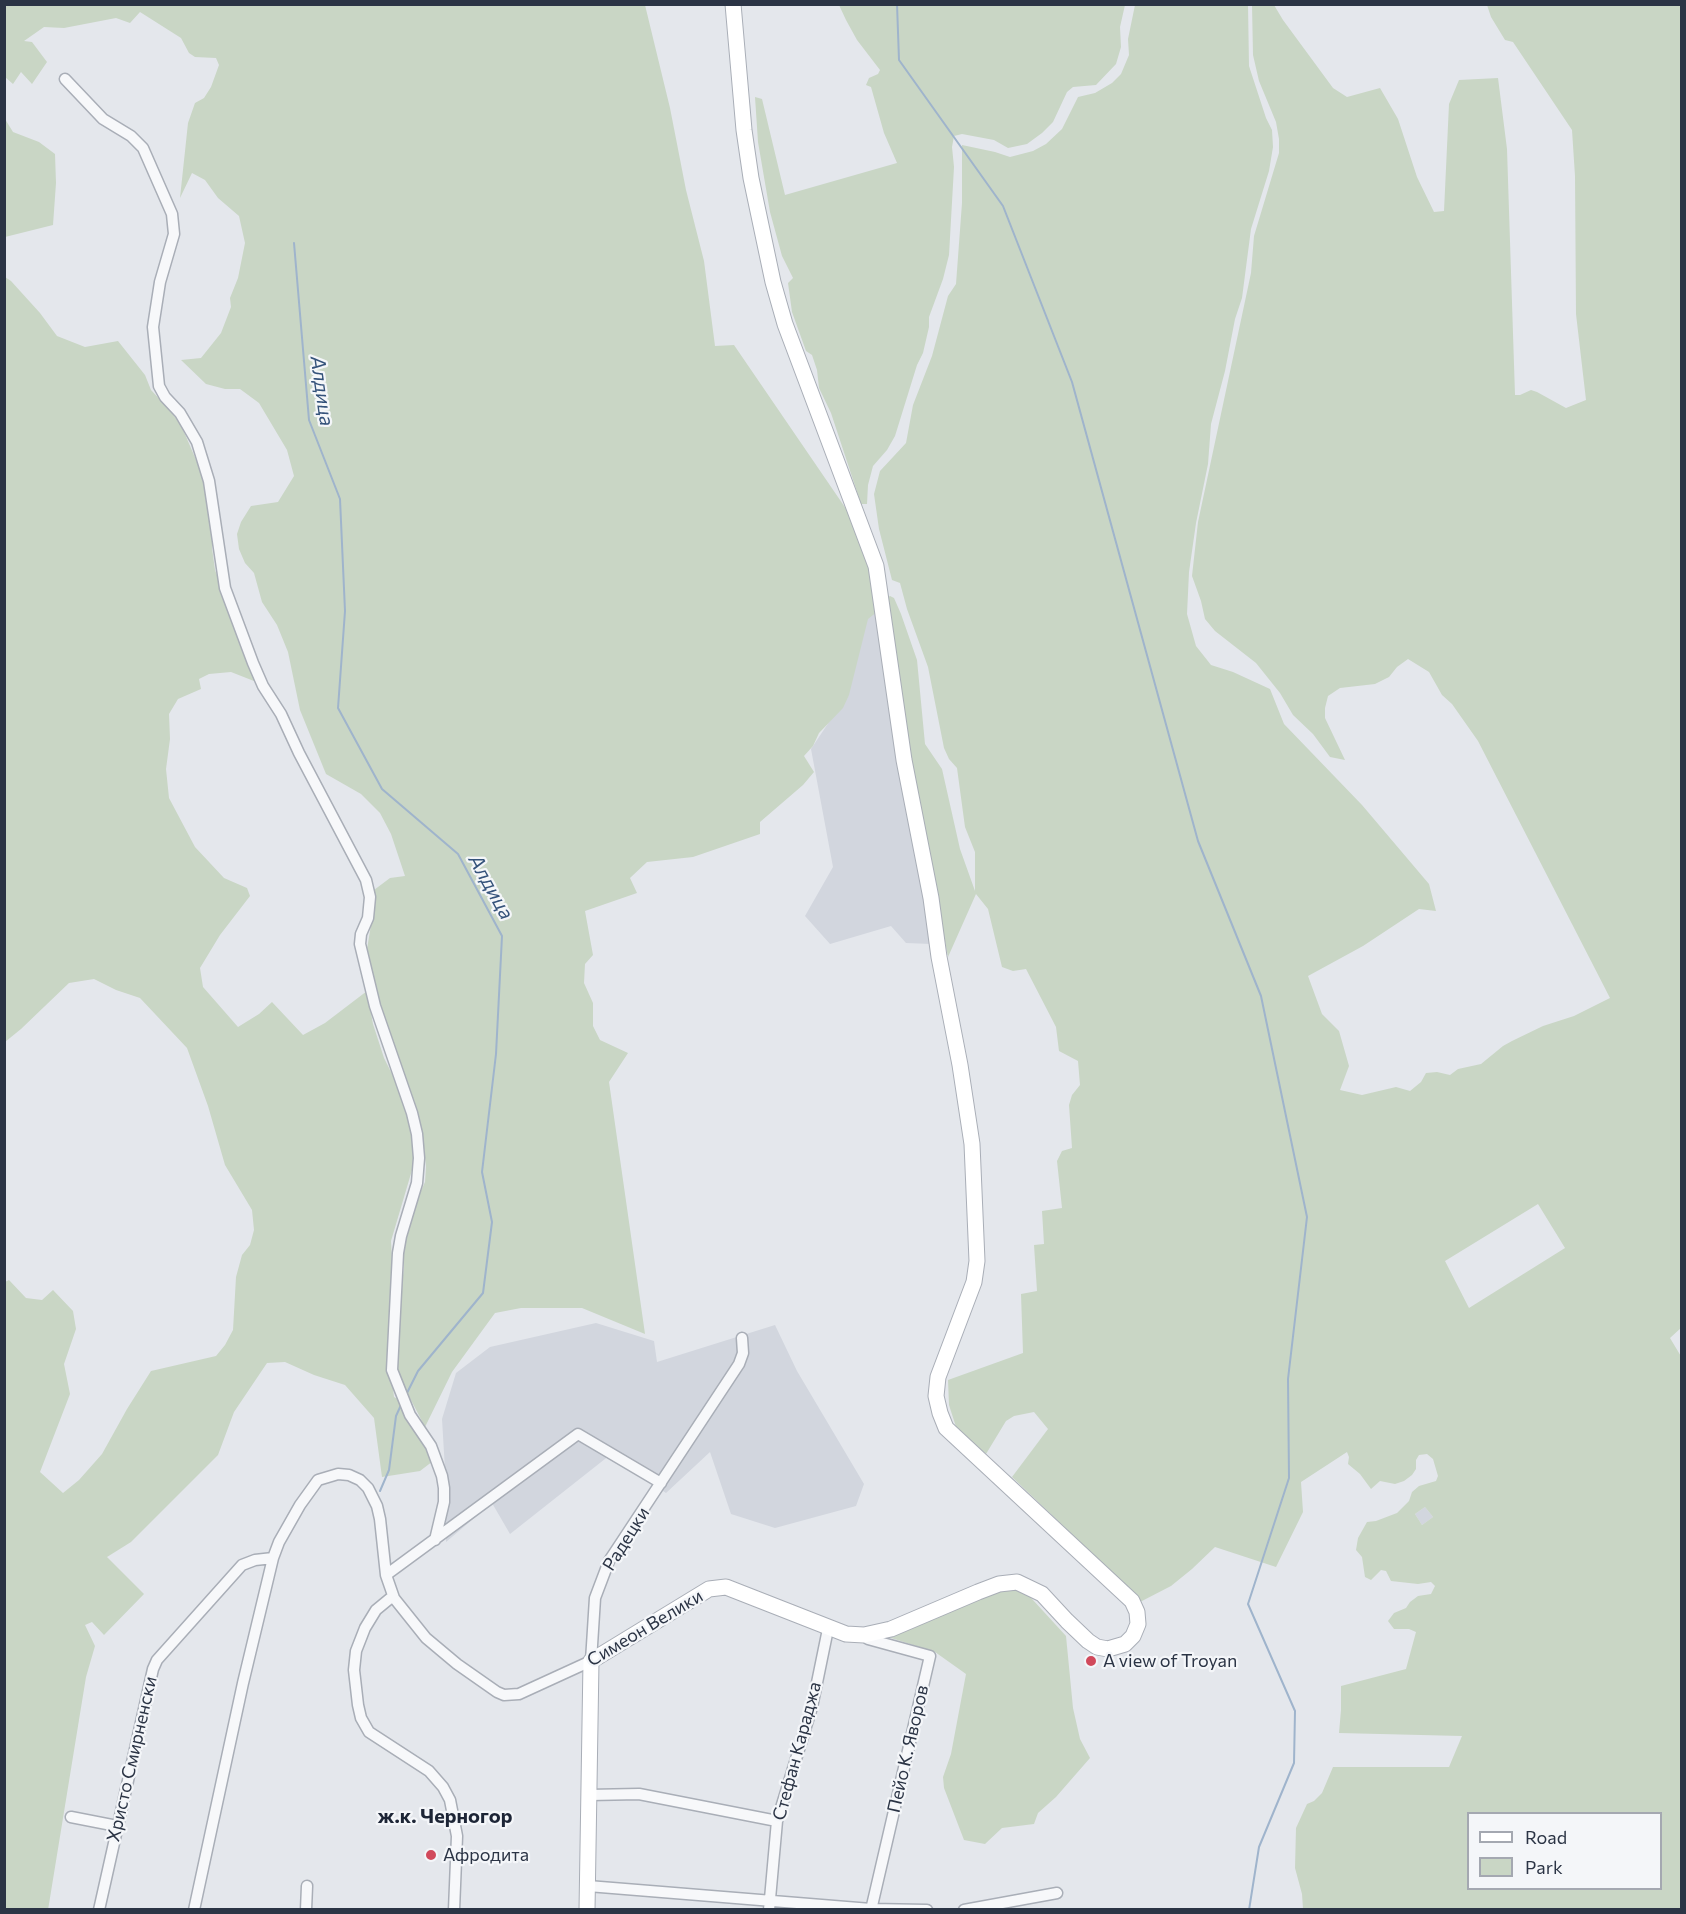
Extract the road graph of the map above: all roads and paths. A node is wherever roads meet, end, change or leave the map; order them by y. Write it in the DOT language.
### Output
graph roads {
  1 [pos="733,4"];
  2 [pos="64,79"];
  3 [pos="742,1338"];
  4 [pos="661,1483"];
  5 [pos="435,1540"];
  6 [pos="273,1558"];
  7 [pos="386,1575"];
  8 [pos="393,1596"];
  9 [pos="828,1629"];
  10 [pos="864,1635"];
  11 [pos="591,1661"];
  12 [pos="589,1795"];
  13 [pos="71,1816"];
  14 [pos="777,1821"];
  15 [pos="117,1826"];
  16 [pos="306,1886"];
  17 [pos="588,1886"];
  18 [pos="1057,1893"];
  19 [pos="769,1905"];
  20 [pos="871,1909"];
  21 [pos="99,1910"];
  22 [pos="194,1910"];
  23 [pos="306,1910"];
  24 [pos="454,1910"];
  25 [pos="587,1910"];
  26 [pos="927,1910"];
  27 [pos="964,1910"];
  1 -- 10 [label="street, Симеон Велики"];
  2 -- 5 [label="street"];
  3 -- 4 [label="street, Радецки"];
  4 -- 5 [label="street"];
  4 -- 11 [label="street, Радецки"];
  5 -- 7 [label="street"];
  6 -- 7 [label="street, Симеон Велики"];
  6 -- 15 [label="street, Христо Смирненски"];
  6 -- 22 [label="street, Симеон Велики"];
  7 -- 8 [label="street, Симеон Велики"];
  8 -- 11 [label="street, Симеон Велики"];
  8 -- 24 [label="street"];
  9 -- 10 [label="street, Симеон Велики"];
  9 -- 11 [label="street, Симеон Велики"];
  9 -- 14 [label="street, Стефан Караджа"];
  10 -- 20 [label="street, Пейо К. Яворов"];
  11 -- 12 [label="street, Радецки"];
  12 -- 14 [label="street"];
  12 -- 17 [label="street, Радецки"];
  13 -- 15 [label="street"];
  14 -- 19 [label="street, Стефан Караджа"];
  15 -- 21 [label="street, Христо Смирненски"];
  16 -- 23 [label="street"];
  17 -- 19 [label="street"];
  17 -- 25 [label="street, Радецки"];
  18 -- 27 [label="street"];
  19 -- 20 [label="street"];
  20 -- 26 [label="street"];
}
